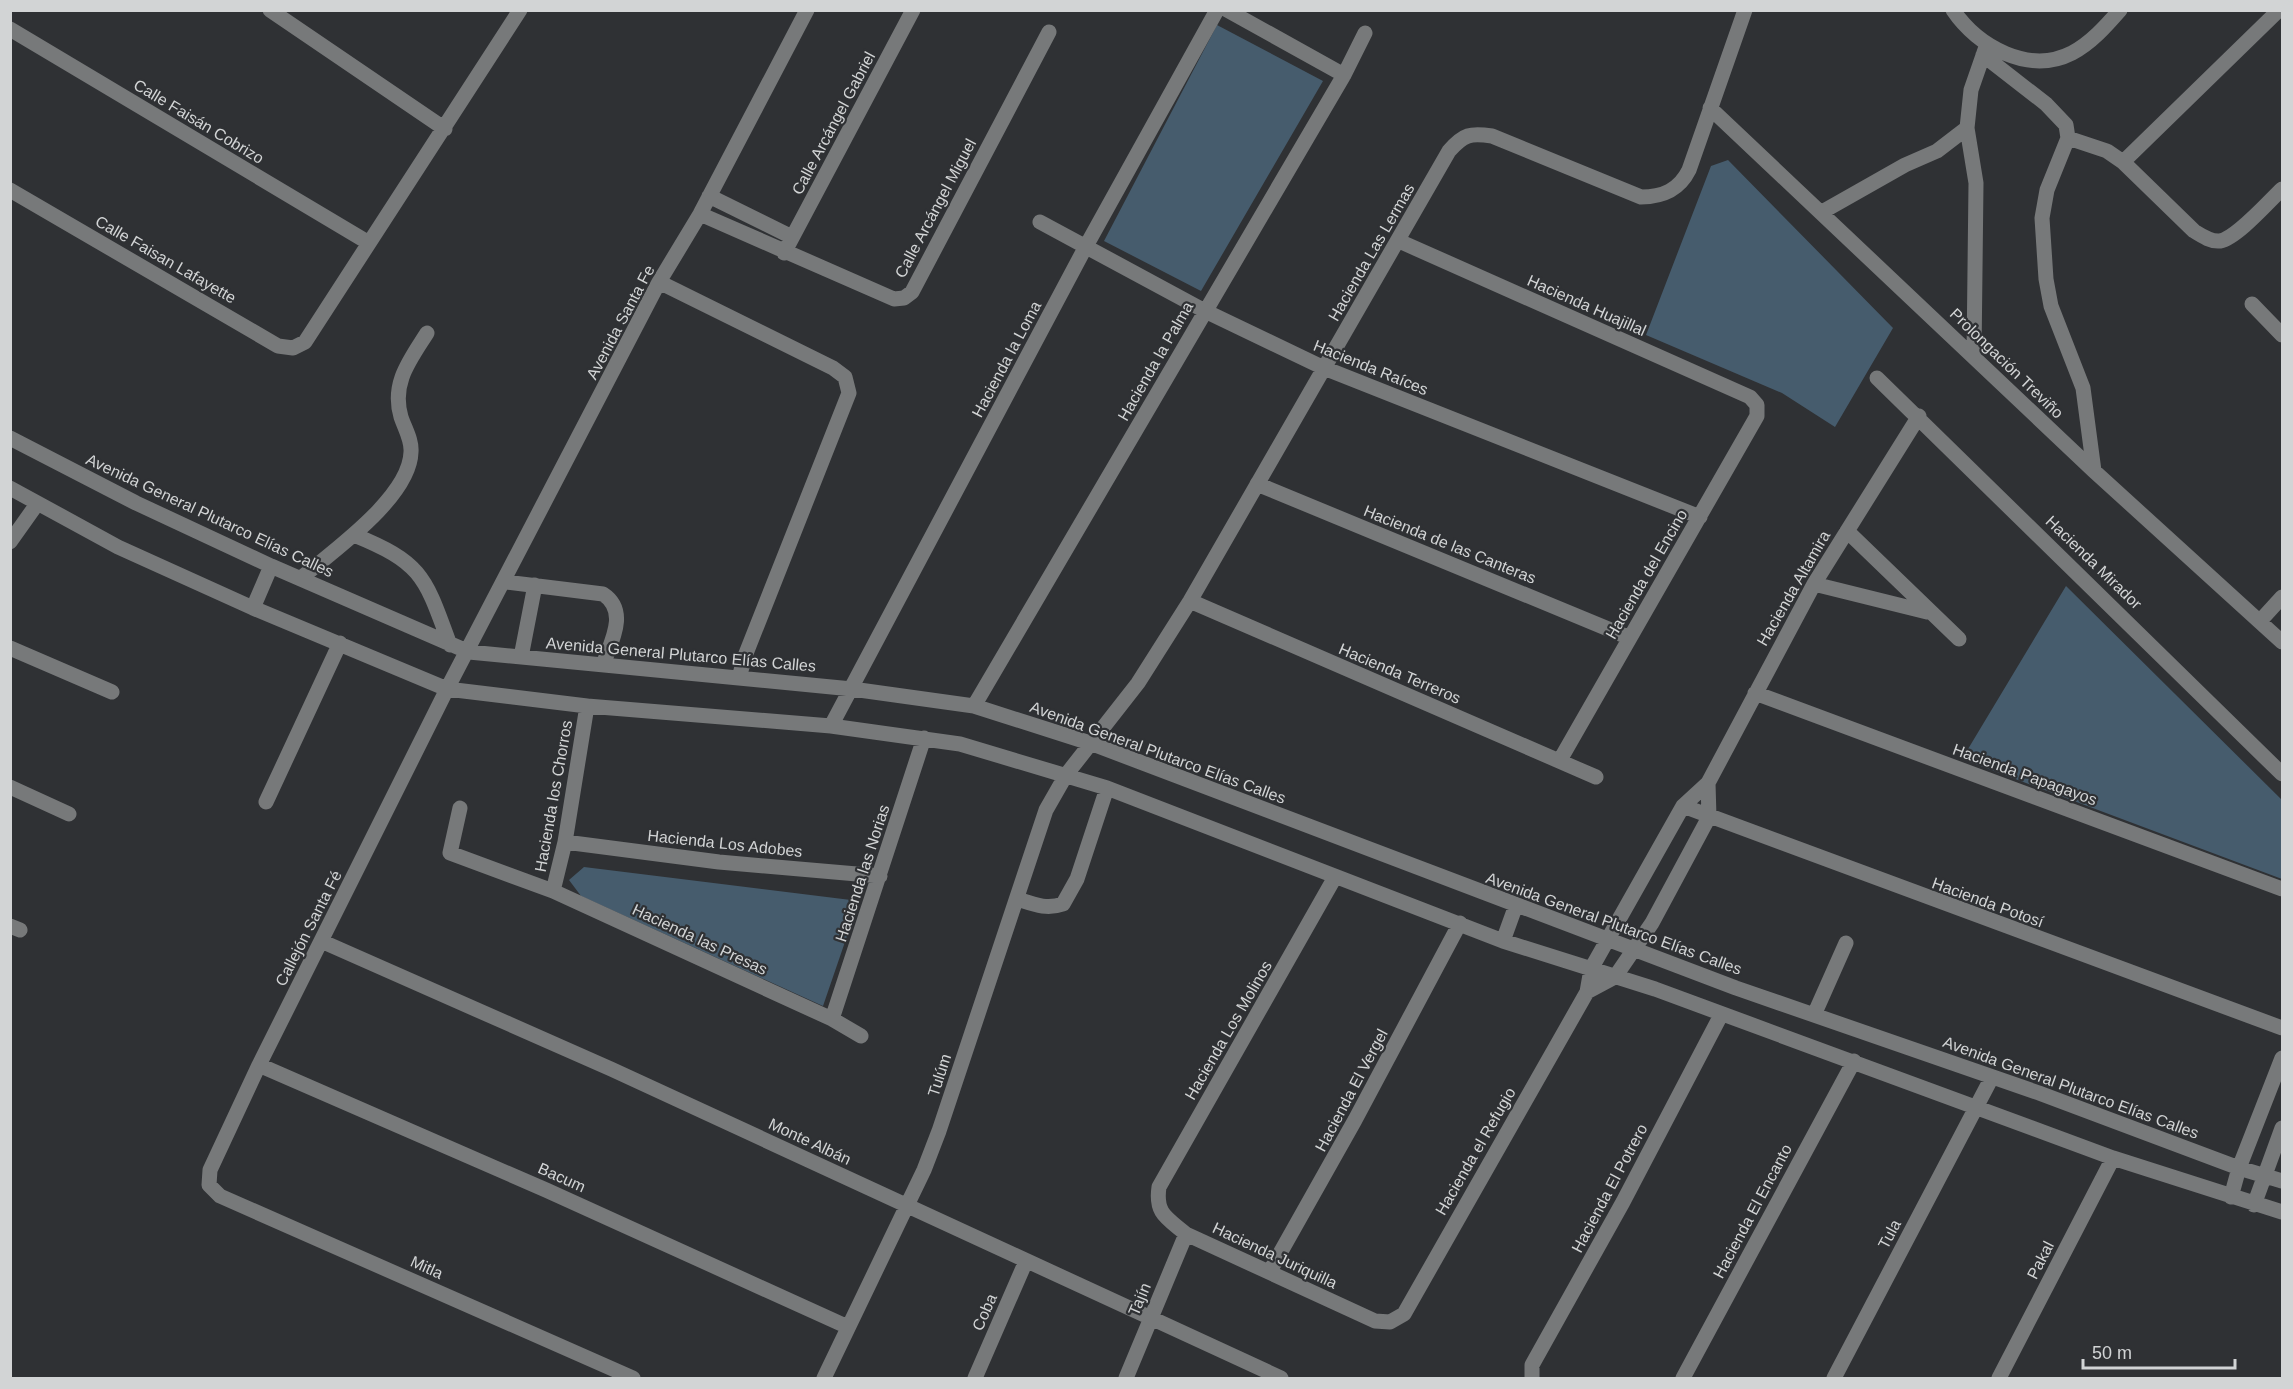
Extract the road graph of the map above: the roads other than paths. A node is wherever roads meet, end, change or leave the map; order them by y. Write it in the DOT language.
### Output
graph roads {
  1 [pos="270,10"];
  2 [pos="807,10"];
  3 [pos="913,10"];
  4 [pos="1217,10"];
  5 [pos="1227,10"];
  6 [pos="1745,10"];
  7 [pos="1953,10"];
  8 [pos="2120,10"];
  9 [pos="2279,10"];
  10 [pos="518,11"];
  11 [pos="10,29"];
  12 [pos="1049,32"];
  13 [pos="1365,33"];
  14 [pos="1985,49"];
  15 [pos="1344,75"];
  16 [pos="1710,108"];
  17 [pos="1966,128"];
  18 [pos="445,129"];
  19 [pos="2068,138"];
  20 [pos="2123,162"];
  21 [pos="2283,189"];
  22 [pos="10,190"];
  23 [pos="709,196"];
  24 [pos="1822,212"];
  25 [pos="700,214"];
  26 [pos="1040,222"];
  27 [pos="792,237"];
  28 [pos="1399,241"];
  29 [pos="369,243"];
  30 [pos="1085,248"];
  31 [pos="784,253"];
  32 [pos="660,282"];
  33 [pos="2252,304"];
  34 [pos="1205,311"];
  35 [pos="427,333"];
  36 [pos="2283,335"];
  37 [pos="1974,356"];
  38 [pos="1324,368"];
  39 [pos="1877,378"];
  40 [pos="1757,405"];
  41 [pos="1919,416"];
  42 [pos="10,438"];
  43 [pos="2094,471"];
  44 [pos="1257,484"];
  45 [pos="10,488"];
  46 [pos="37,504"];
  47 [pos="1700,518"];
  48 [pos="1847,531"];
  49 [pos="354,535"];
  50 [pos="10,542"];
  51 [pos="271,566"];
  52 [pos="301,578"];
  53 [pos="506,582"];
  54 [pos="1814,584"];
  55 [pos="535,585"];
  56 [pos="2283,597"];
  57 [pos="1190,601"];
  58 [pos="253,608"];
  59 [pos="1930,613"];
  60 [pos="2261,620"];
  61 [pos="1630,638"];
  62 [pos="1959,639"];
  63 [pos="2283,642"];
  64 [pos="340,643"];
  65 [pos="450,645"];
  66 [pos="10,648"];
  67 [pos="469,652"];
  68 [pos="520,657"];
  69 [pos="603,665"];
  70 [pos="739,678"];
  71 [pos="447,689"];
  72 [pos="852,689"];
  73 [pos="112,693"];
  74 [pos="1755,693"];
  75 [pos="587,706"];
  76 [pos="974,706"];
  77 [pos="831,726"];
  78 [pos="924,738"];
  79 [pos="1090,743"];
  80 [pos="1560,760"];
  81 [pos="1066,774"];
  82 [pos="2283,774"];
  83 [pos="1596,777"];
  84 [pos="1708,783"];
  85 [pos="10,787"];
  86 [pos="1107,788"];
  87 [pos="266,802"];
  88 [pos="1683,806"];
  89 [pos="460,808"];
  90 [pos="69,814"];
  91 [pos="1709,817"];
  92 [pos="565,842"];
  93 [pos="880,876"];
  94 [pos="1335,877"];
  95 [pos="2283,889"];
  96 [pos="553,891"];
  97 [pos="1017,899"];
  98 [pos="1516,905"];
  99 [pos="1460,924"];
  100 [pos="1608,940"];
  101 [pos="321,941"];
  102 [pos="1503,941"];
  103 [pos="1846,943"];
  104 [pos="1635,949"];
  105 [pos="1592,969"];
  106 [pos="1615,977"];
  107 [pos="1587,993"];
  108 [pos="1721,1015"];
  109 [pos="1814,1015"];
  110 [pos="832,1019"];
  111 [pos="2283,1029"];
  112 [pos="861,1036"];
  113 [pos="2283,1058"];
  114 [pos="1854,1061"];
  115 [pos="259,1065"];
  116 [pos="1992,1077"];
  117 [pos="1976,1106"];
  118 [pos="2283,1128"];
  119 [pos="2113,1158"];
  120 [pos="2238,1168"];
  121 [pos="2264,1175"];
  122 [pos="2283,1181"];
  123 [pos="209,1185"];
  124 [pos="2231,1197"];
  125 [pos="1157,1203"];
  126 [pos="2254,1205"];
  127 [pos="907,1206"];
  128 [pos="2283,1212"];
  129 [pos="1186,1234"];
  130 [pos="1026,1261"];
  131 [pos="1270,1271"];
  132 [pos="1150,1319"];
  133 [pos="1390,1322"];
  134 [pos="848,1327"];
  135 [pos="633,1378"];
  136 [pos="824,1378"];
  137 [pos="975,1378"];
  138 [pos="1126,1378"];
  139 [pos="1281,1378"];
  140 [pos="1532,1378"];
  141 [pos="1683,1378"];
  142 [pos="1834,1378"];
  143 [pos="1999,1378"];
  1 -- 18 [label="street"];
  2 -- 23 [label="street, Avenida Santa Fe"];
  3 -- 27 [label="street, Calle Arcángel Gabriel"];
  4 -- 30 [label="street, Hacienda la Loma"];
  5 -- 15 [label="street"];
  6 -- 16 [label="street, Hacienda Las Lermas"];
  7 -- 14 [label="street"];
  8 -- 14 [label="street"];
  9 -- 20 [label="street"];
  10 -- 18 [label="street"];
  11 -- 29 [label="street, Calle Faisán Cobrizo"];
  12 -- 31 [label="street, Calle Arcángel Miguel"];
  13 -- 15 [label="street, Hacienda la Palma"];
  14 -- 17 [label="street"];
  14 -- 19 [label="street"];
  15 -- 34 [label="street, Hacienda la Palma"];
  16 -- 24 [label="street, Prolongación Treviño"];
  16 -- 28 [label="street, Hacienda Las Lermas"];
  17 -- 24 [label="street"];
  17 -- 37 [label="street"];
  18 -- 29 [label="street"];
  19 -- 20 [label="street"];
  19 -- 43 [label="street"];
  20 -- 21 [label="street"];
  22 -- 29 [label="street, Calle Faisan Lafayette"];
  23 -- 25 [label="street, Avenida Santa Fe"];
  23 -- 27 [label="street"];
  24 -- 37 [label="street, Prolongación Treviño"];
  25 -- 31 [label="street, Calle Arcángel Miguel"];
  25 -- 32 [label="street, Avenida Santa Fe"];
  26 -- 30 [label="street, Hacienda Raíces"];
  27 -- 31 [label="street, Calle Arcángel Gabriel"];
  28 -- 38 [label="street, Hacienda Las Lermas"];
  28 -- 40 [label="street, Hacienda Huajillal"];
  30 -- 34 [label="street, Hacienda Raíces"];
  30 -- 72 [label="street, Hacienda la Loma"];
  32 -- 53 [label="street, Avenida Santa Fe"];
  32 -- 70 [label="street"];
  33 -- 36 [label="street"];
  34 -- 38 [label="street, Hacienda Raíces"];
  34 -- 76 [label="street, Hacienda la Palma"];
  35 -- 49 [label="street"];
  37 -- 43 [label="street, Prolongación Treviño"];
  38 -- 44 [label="street, Hacienda Las Lermas"];
  38 -- 47 [label="street, Hacienda Raíces"];
  39 -- 41 [label="street, Hacienda Mirador"];
  40 -- 47 [label="street, Hacienda del Encino"];
  41 -- 48 [label="street, Hacienda Altamira"];
  41 -- 82 [label="street, Hacienda Mirador"];
  42 -- 51 [label="street, Avenida General Plutarco Elías Calles"];
  43 -- 60 [label="street, Prolongación Treviño"];
  44 -- 57 [label="street, Hacienda Las Lermas"];
  44 -- 61 [label="street, Hacienda de las Canteras"];
  45 -- 46 [label="street"];
  46 -- 50 [label="street"];
  46 -- 58 [label="street"];
  47 -- 61 [label="street, Hacienda del Encino"];
  48 -- 54 [label="street, Hacienda Altamira"];
  48 -- 59 [label="street"];
  49 -- 52 [label="street"];
  49 -- 65 [label="street"];
  51 -- 52 [label="street, Avenida General Plutarco Elías Calles"];
  51 -- 58 [label="street"];
  52 -- 65 [label="street, Avenida General Plutarco Elías Calles"];
  53 -- 55 [label="street"];
  53 -- 67 [label="street, Avenida Santa Fe"];
  54 -- 59 [label="street"];
  54 -- 74 [label="street, Hacienda Altamira"];
  55 -- 68 [label="street"];
  55 -- 69 [label="street"];
  56 -- 60 [label="street"];
  57 -- 79 [label="street, Hacienda Las Lermas"];
  57 -- 80 [label="street, Hacienda Terreros"];
  58 -- 64 [label="street"];
  59 -- 62 [label="street"];
  60 -- 63 [label="street, Prolongación Treviño"];
  61 -- 80 [label="street, Hacienda del Encino"];
  64 -- 71 [label="street"];
  64 -- 87 [label="street"];
  65 -- 67 [label="street, Avenida General Plutarco Elías Calles"];
  66 -- 73 [label="street"];
  67 -- 68 [label="street, Avenida General Plutarco Elías Calles"];
  67 -- 71 [label="street, Callejón Santa Fé"];
  68 -- 69 [label="street, Avenida General Plutarco Elías Calles"];
  69 -- 70 [label="street, Avenida General Plutarco Elías Calles"];
  70 -- 72 [label="street, Avenida General Plutarco Elías Calles"];
  71 -- 75 [label="street"];
  71 -- 101 [label="street, Callejón Santa Fé"];
  72 -- 76 [label="street, Avenida General Plutarco Elías Calles"];
  72 -- 77 [label="street, Hacienda la Loma"];
  74 -- 84 [label="street, Hacienda Altamira"];
  74 -- 95 [label="street, Hacienda Papagayos"];
  75 -- 77 [label="street"];
  75 -- 92 [label="street, Hacienda los Chorros"];
  76 -- 79 [label="street, Avenida General Plutarco Elías Calles"];
  77 -- 78 [label="street"];
  78 -- 81 [label="street"];
  78 -- 93 [label="street, Hacienda las Norias"];
  79 -- 81 [label="street, Hacienda Las Lermas"];
  79 -- 98 [label="street, Avenida General Plutarco Elías Calles"];
  80 -- 83 [label="street, Hacienda Terreros"];
  81 -- 86 [label="street"];
  81 -- 97 [label="street, Tulúm"];
  84 -- 88 [label="street, Hacienda Altamira"];
  84 -- 91 [label="street, Hacienda Altamira"];
  85 -- 90 [label="street"];
  86 -- 94 [label="street"];
  86 -- 97 [label="street"];
  88 -- 91 [label="street, Hacienda Potosí"];
  88 -- 100 [label="street, Hacienda Altamira"];
  89 -- 96 [label="street, Hacienda las Presas"];
  91 -- 104 [label="street, Hacienda Altamira"];
  91 -- 111 [label="street, Hacienda Potosí"];
  92 -- 93 [label="street, Hacienda Los Adobes"];
  92 -- 96 [label="street, Hacienda los Chorros"];
  93 -- 110 [label="street, Hacienda las Norias"];
  94 -- 99 [label="street"];
  94 -- 125 [label="street, Hacienda Los Molinos"];
  96 -- 110 [label="street, Hacienda las Presas"];
  97 -- 127 [label="street, Tulúm"];
  98 -- 100 [label="street, Avenida General Plutarco Elías Calles"];
  98 -- 102 [label="street"];
  99 -- 102 [label="street"];
  99 -- 131 [label="street, Hacienda El Vergel"];
  100 -- 104 [label="street, Avenida General Plutarco Elías Calles"];
  100 -- 105 [label="street, Hacienda Altamira"];
  101 -- 115 [label="street, Callejón Santa Fé"];
  101 -- 127 [label="street, Monte Albán"];
  102 -- 105 [label="street"];
  103 -- 109 [label="street"];
  104 -- 106 [label="street, Hacienda Altamira"];
  104 -- 109 [label="street, Avenida General Plutarco Elías Calles"];
  105 -- 106 [label="street"];
  105 -- 107 [label="street, Hacienda el Refugio"];
  106 -- 107 [label="street"];
  106 -- 108 [label="street"];
  107 -- 133 [label="street, Hacienda el Refugio"];
  108 -- 114 [label="street"];
  108 -- 140 [label="street, Hacienda El Potrero"];
  109 -- 116 [label="street, Avenida General Plutarco Elías Calles"];
  110 -- 112 [label="street, Hacienda las Presas"];
  113 -- 120 [label="street"];
  114 -- 117 [label="street"];
  114 -- 141 [label="street, Hacienda El Encanto"];
  115 -- 123 [label="street, Callejón Santa Fé"];
  115 -- 134 [label="street, Bacum"];
  116 -- 117 [label="street, Tula"];
  116 -- 120 [label="street, Avenida General Plutarco Elías Calles"];
  117 -- 119 [label="street"];
  117 -- 142 [label="street, Tula"];
  118 -- 121 [label="street"];
  119 -- 124 [label="street"];
  119 -- 143 [label="street, Pakal"];
  120 -- 121 [label="street, Avenida General Plutarco Elías Calles"];
  120 -- 124 [label="street"];
  121 -- 122 [label="street, Avenida General Plutarco Elías Calles"];
  121 -- 126 [label="street"];
  123 -- 135 [label="street, Mitla"];
  124 -- 126 [label="street"];
  125 -- 129 [label="street, Hacienda Juriquilla"];
  126 -- 128 [label="street"];
  127 -- 130 [label="street, Monte Albán"];
  127 -- 134 [label="street, Tulúm"];
  129 -- 131 [label="street, Hacienda Juriquilla"];
  129 -- 132 [label="street, Tajín"];
  130 -- 132 [label="street, Monte Albán"];
  130 -- 137 [label="street, Coba"];
  131 -- 133 [label="street, Hacienda Juriquilla"];
  132 -- 138 [label="street, Tajín"];
  132 -- 139 [label="street, Monte Albán"];
  134 -- 136 [label="street, Tulúm"];
}
